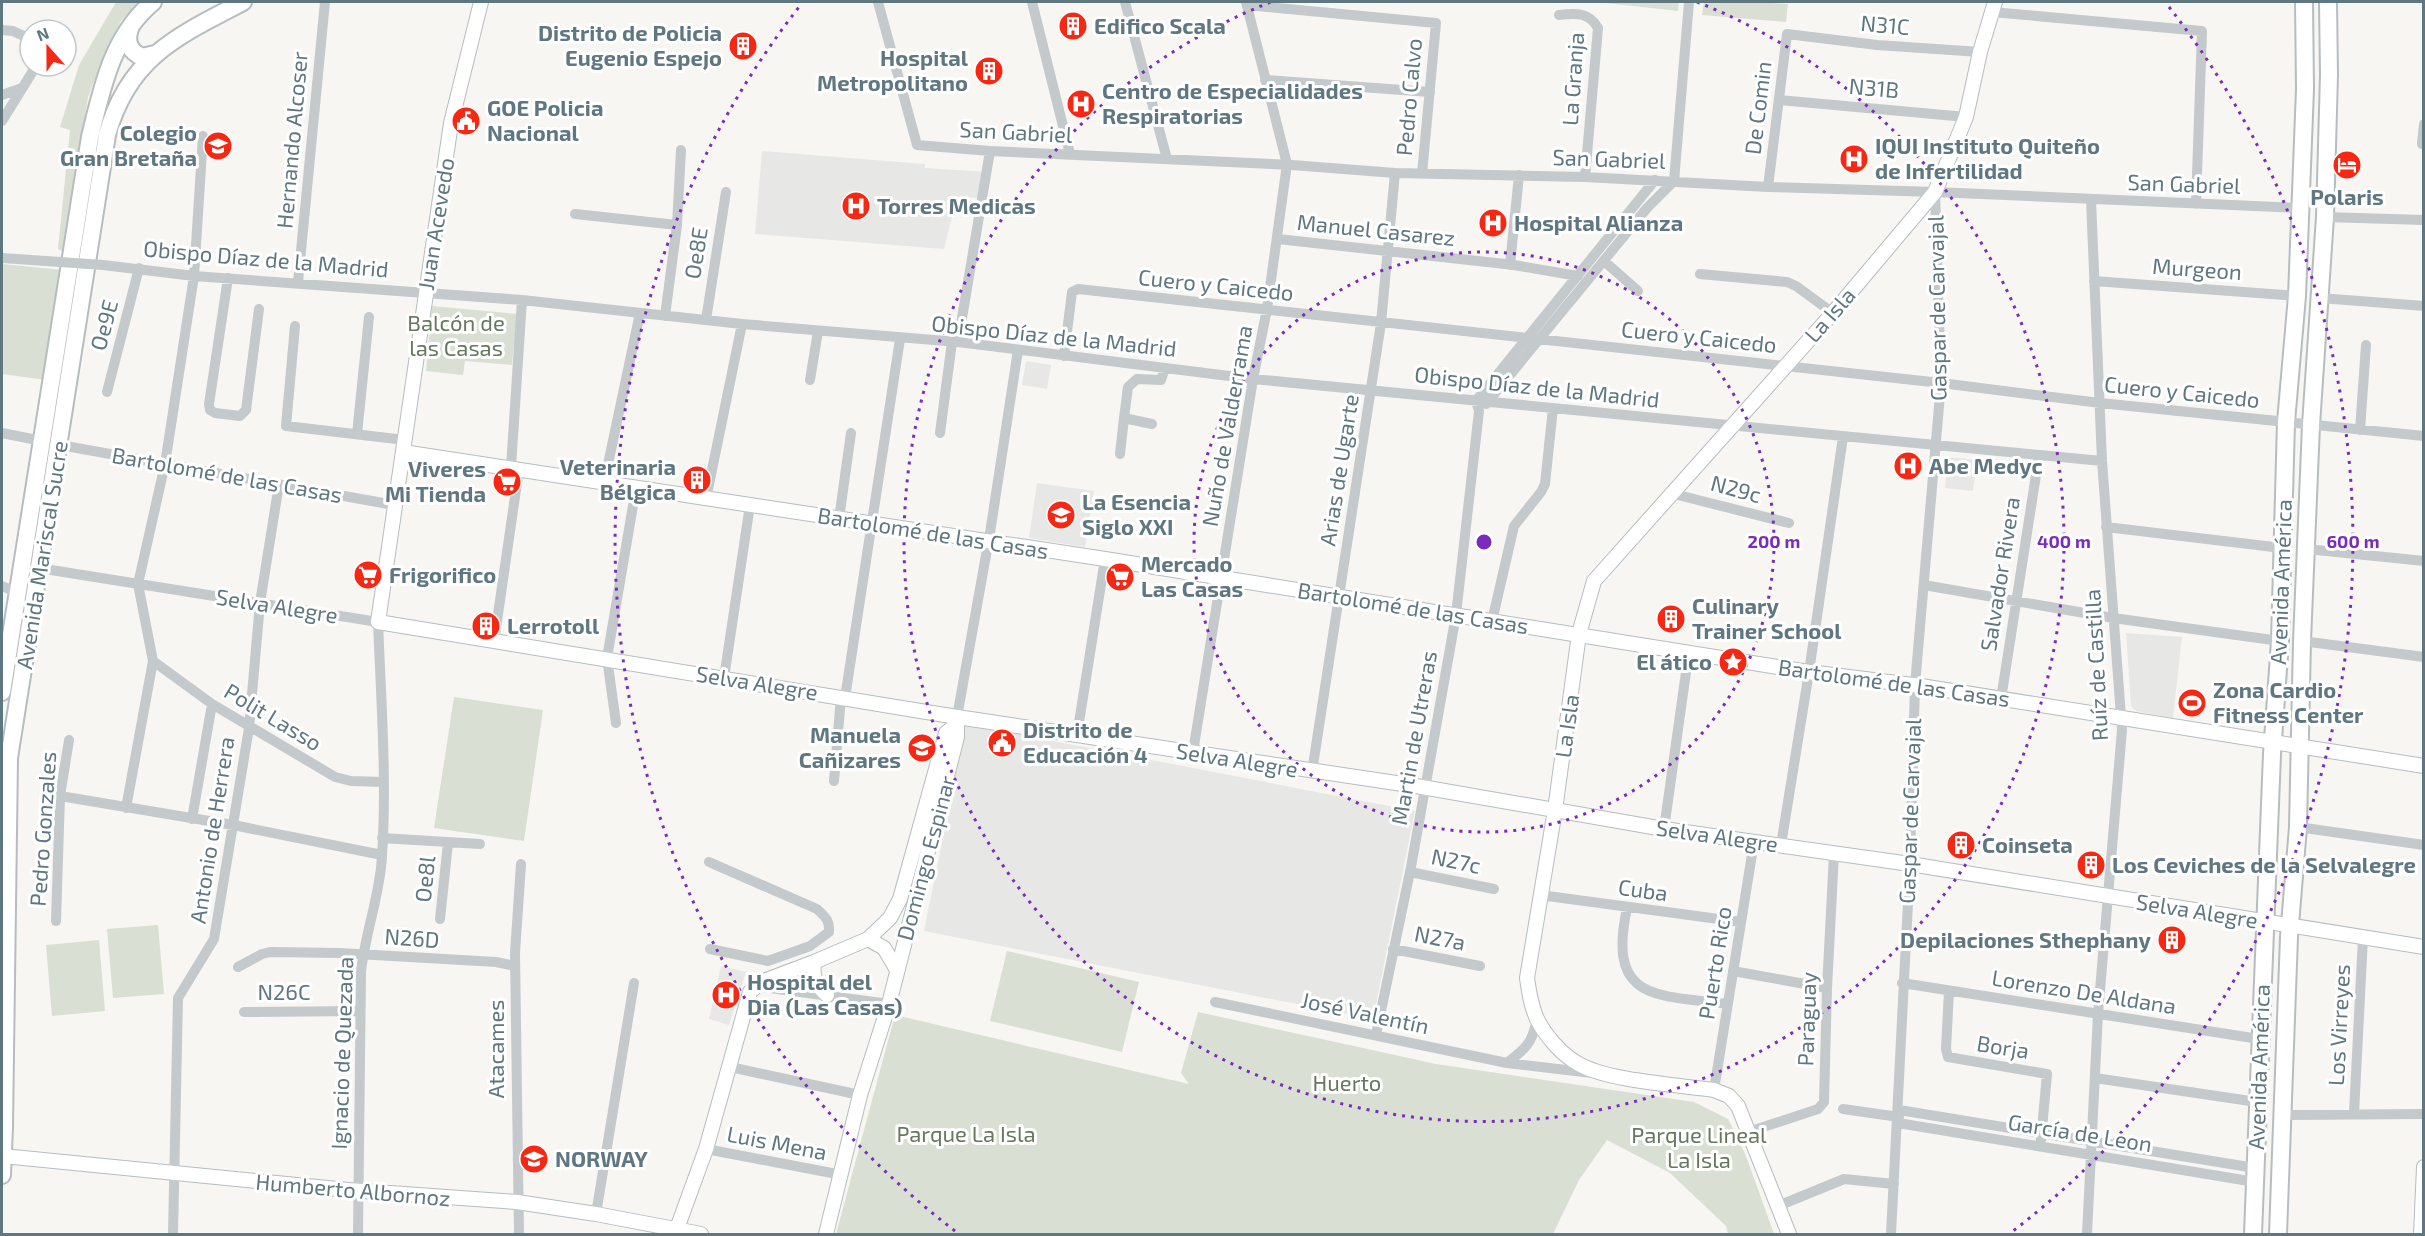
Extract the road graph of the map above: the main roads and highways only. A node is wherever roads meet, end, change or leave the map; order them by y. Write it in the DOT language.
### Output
graph roads {
  1 [pos="153,2"];
  2 [pos="243,2"];
  3 [pos="2306,2"];
  4 [pos="2322,2"];
  5 [pos="2328,2"];
  6 [pos="132,26"];
  7 [pos="155,54"];
  8 [pos="2329,75"];
  9 [pos="2,692"];
  10 [pos="2,1175"];
  11 [pos="2253,1234"];
  12 [pos="2278,1234"];
  1 -- 6 [label="main road, Avenida Mariscal Sucre"];
  2 -- 7 [label="main road, Avenida Mariscal Sucre"];
  3 -- 11 [label="main road, Avenida América"];
  4 -- 8 [label="main road"];
  5 -- 8 [label="main road, Avenida América"];
  6 -- 7 [label="main road"];
  6 -- 9 [label="main road, Avenida Mariscal Sucre"];
  7 -- 10 [label="main road, Avenida Mariscal Sucre"];
  8 -- 12 [label="main road, Avenida América"];
}
